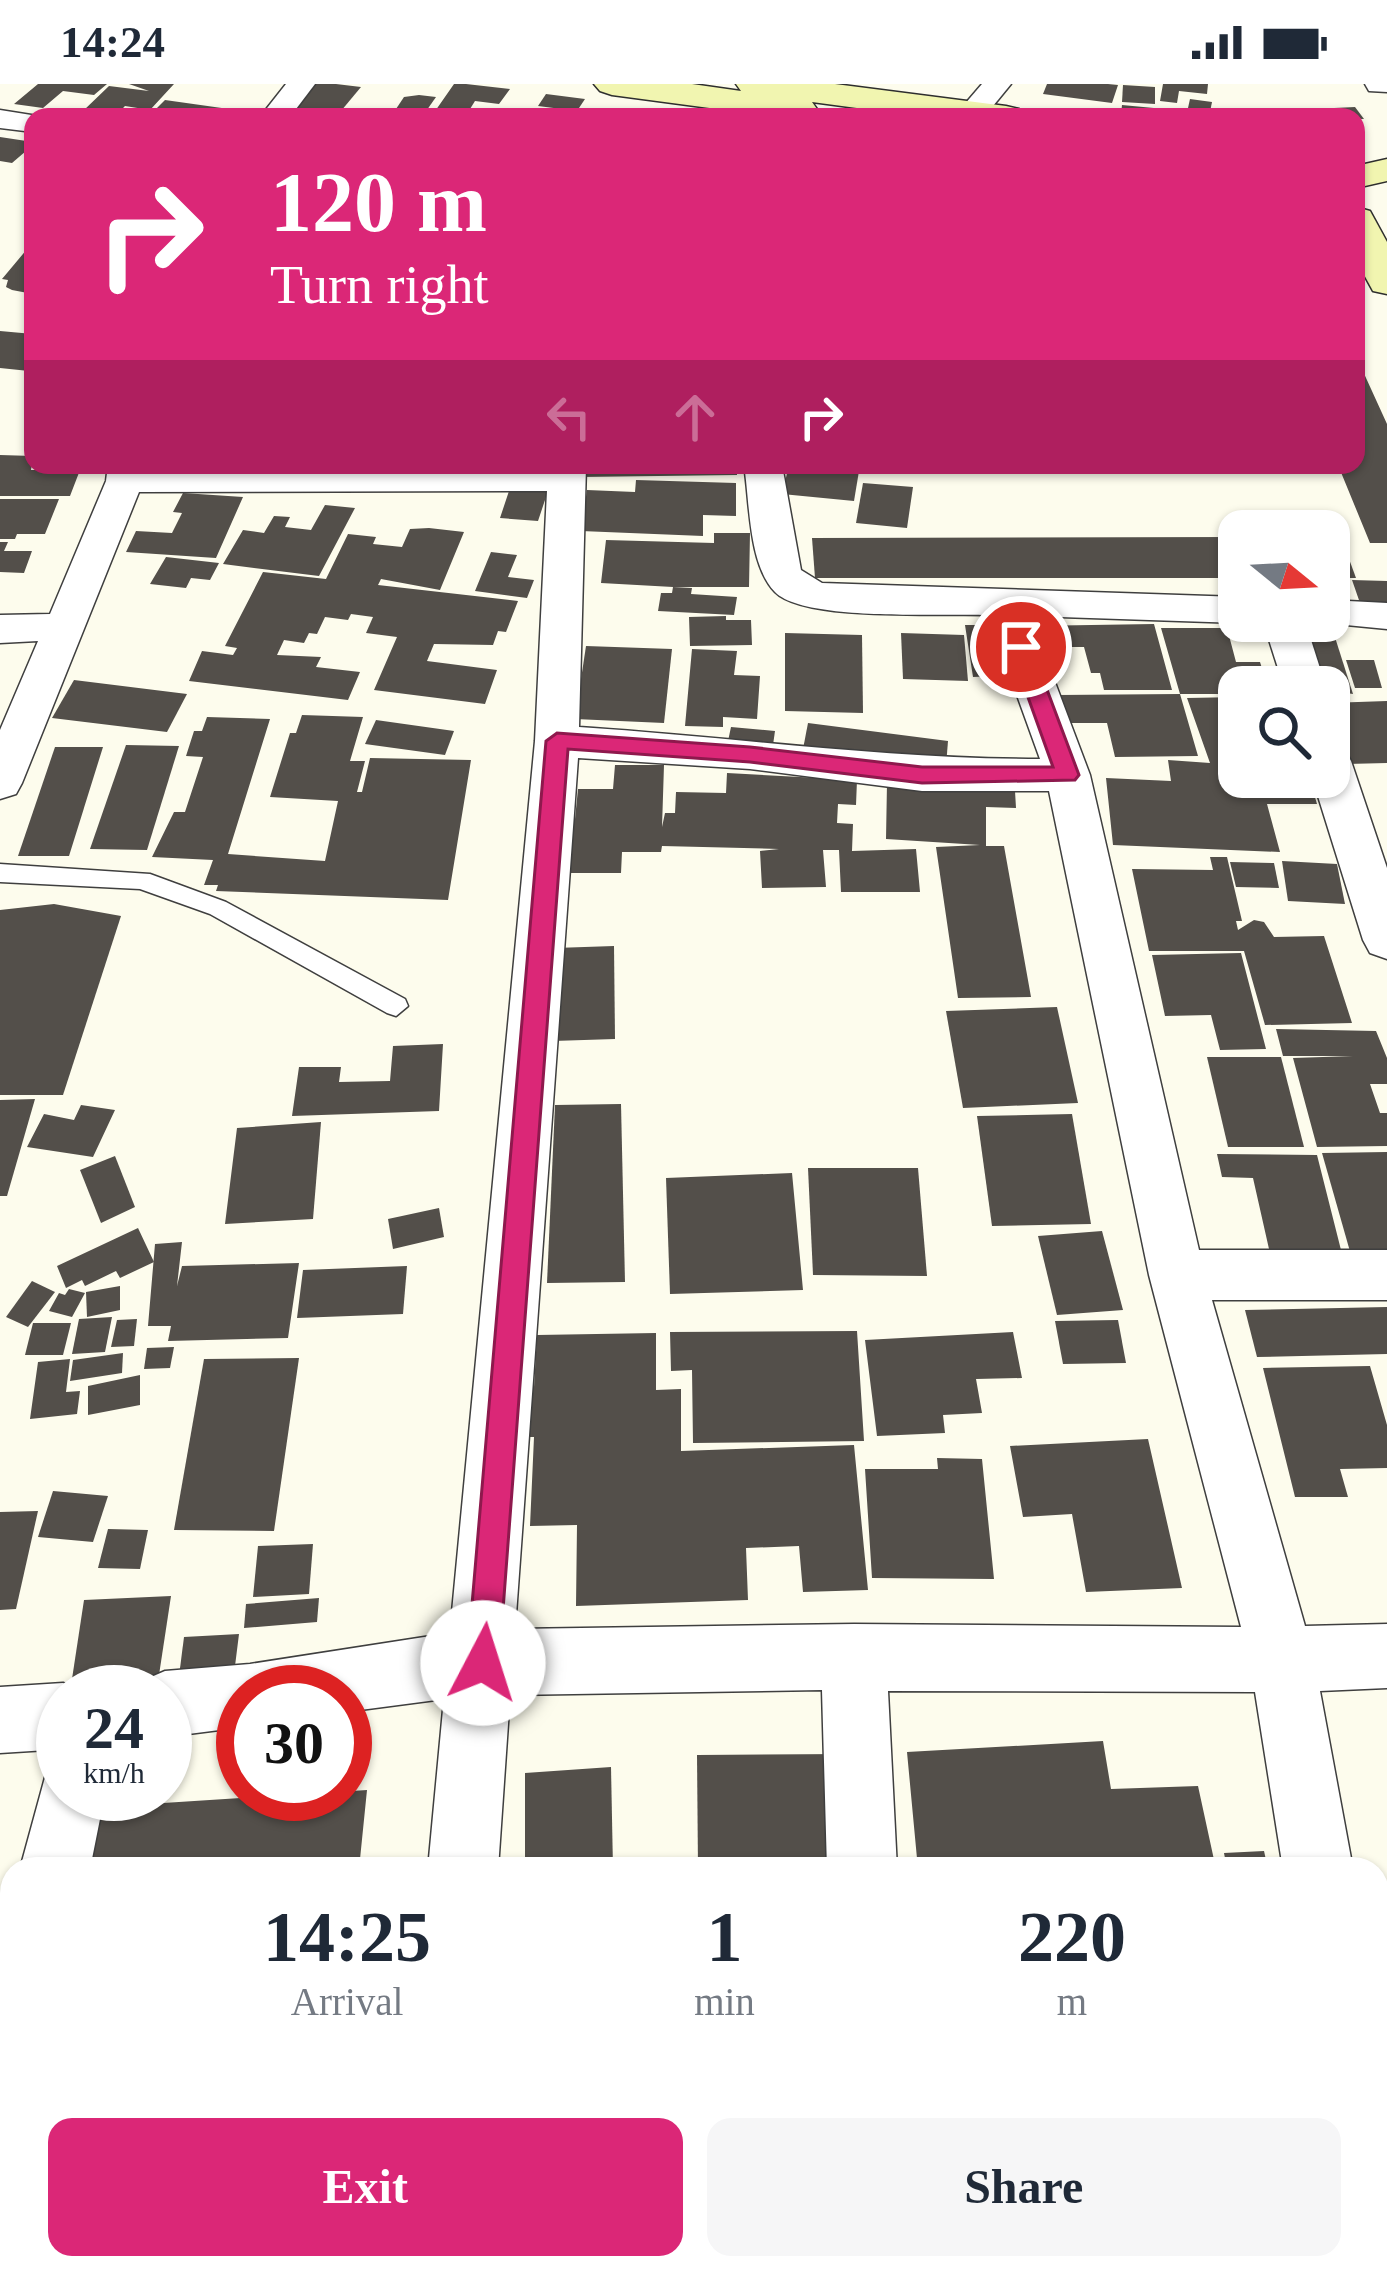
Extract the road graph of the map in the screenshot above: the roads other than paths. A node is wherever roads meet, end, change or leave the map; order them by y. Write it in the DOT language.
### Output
graph roads {
  1 [pos="301,84"];
  2 [pos="612,84"];
  3 [pos="754,84"];
  4 [pos="992,104"];
  5 [pos="281,108"];
  6 [pos="791,108"];
  7 [pos="1365,237"];
  8 [pos="1387,282"];
  9 [pos="126,474"];
  10 [pos="567,474"];
  11 [pos="765,474"];
  12 [pos="1005,604"];
  13 [pos="1218,609"];
  14 [pos="1350,614"];
  15 [pos="1387,616"];
  16 [pos="61,627"];
  17 [pos="0,629"];
  18 [pos="557,741"];
  19 [pos="1067,775"];
  20 [pos="0,783"];
  21 [pos="1341,798"];
  22 [pos="0,873"];
  23 [pos="1387,940"];
  24 [pos="397,1006"];
  25 [pos="1177,1275"];
  26 [pos="1387,1275"];
  27 [pos="1387,1655"];
  28 [pos="854,1656"];
  29 [pos="1282,1660"];
  30 [pos="483,1663"];
  31 [pos="372,1678"];
  32 [pos="36,1718"];
  33 [pos="0,1720"];
  34 [pos="65,1821"];
  35 [pos="58,1857"];
  36 [pos="465,1857"];
  37 [pos="862,1857"];
  38 [pos="1316,1857"];
  1 -- 5 [label="street"];
  2 -- 6 [label="main road"];
  3 -- 4 [label="main road"];
  7 -- 8 [label="main road"];
  9 -- 16 [label="street"];
  10 -- 18 [label="street"];
  11 -- 12 [label="street"];
  12 -- 13 [label="street"];
  12 -- 19 [label="street"];
  14 -- 15 [label="street"];
  16 -- 17 [label="street"];
  16 -- 20 [label="street"];
  18 -- 19 [label="street"];
  18 -- 30 [label="street"];
  19 -- 25 [label="street"];
  21 -- 23 [label="street"];
  22 -- 24 [label="lane"];
  25 -- 26 [label="street"];
  25 -- 29 [label="street"];
  27 -- 29 [label="street"];
  28 -- 29 [label="street"];
  28 -- 30 [label="street"];
  28 -- 37 [label="street"];
  29 -- 38 [label="street"];
  30 -- 31 [label="street"];
  30 -- 36 [label="street"];
  32 -- 33 [label="street"];
  34 -- 35 [label="street"];
}
